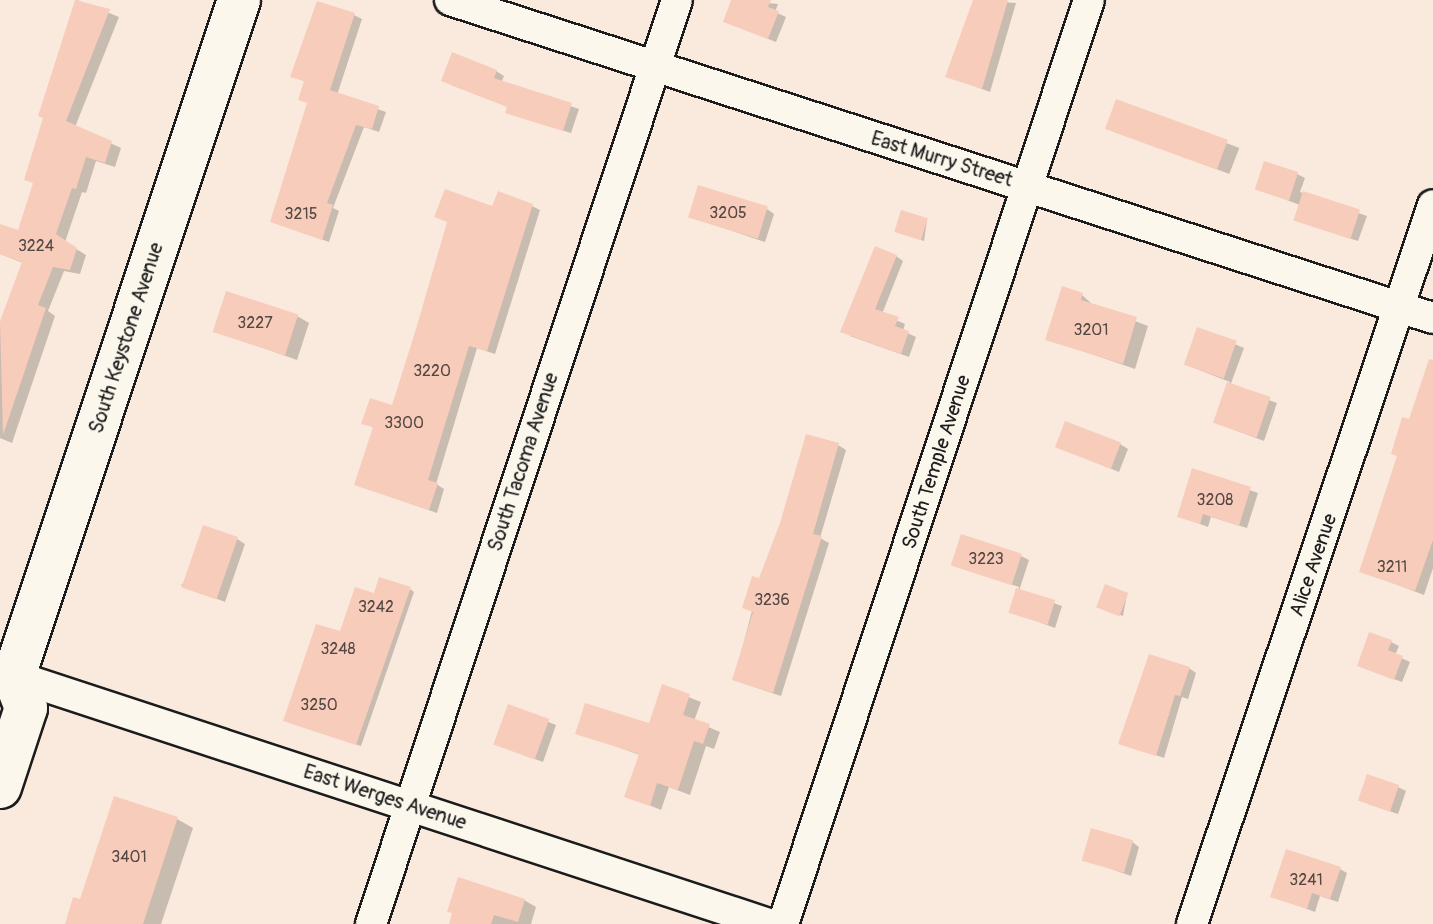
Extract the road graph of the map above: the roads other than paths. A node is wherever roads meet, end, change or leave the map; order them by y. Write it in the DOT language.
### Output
graph roads {
  1 [pos="239,0"];
  2 [pos="450,0"];
  3 [pos="677,0"];
  4 [pos="1089,0"];
  5 [pos="654,69"];
  6 [pos="1027,185"];
  7 [pos="1433,205"];
  8 [pos="1399,307"];
  9 [pos="1433,318"];
  10 [pos="5,678"];
  11 [pos="0,787"];
  12 [pos="410,805"];
  13 [pos="371,924"];
  14 [pos="769,924"];
  15 [pos="783,924"];
  16 [pos="1192,924"];
  1 -- 10 [label="main road, South Keystone Avenue"];
  2 -- 5 [label="street, East Murry Street"];
  3 -- 5 [label="street, South Tacoma Avenue"];
  4 -- 6 [label="street, South Temple Avenue"];
  5 -- 6 [label="street, East Murry Street"];
  5 -- 12 [label="street, South Tacoma Avenue"];
  6 -- 8 [label="street, East Murry Street"];
  6 -- 15 [label="street, South Temple Avenue"];
  7 -- 8 [label="street, Alice Avenue"];
  8 -- 9 [label="street, East Murry Street"];
  8 -- 16 [label="street, Alice Avenue"];
  10 -- 11 [label="main road"];
  10 -- 12 [label="street, East Werges Avenue"];
  12 -- 13 [label="street, South Tacoma Avenue"];
  12 -- 14 [label="street, East Werges Avenue"];
}
